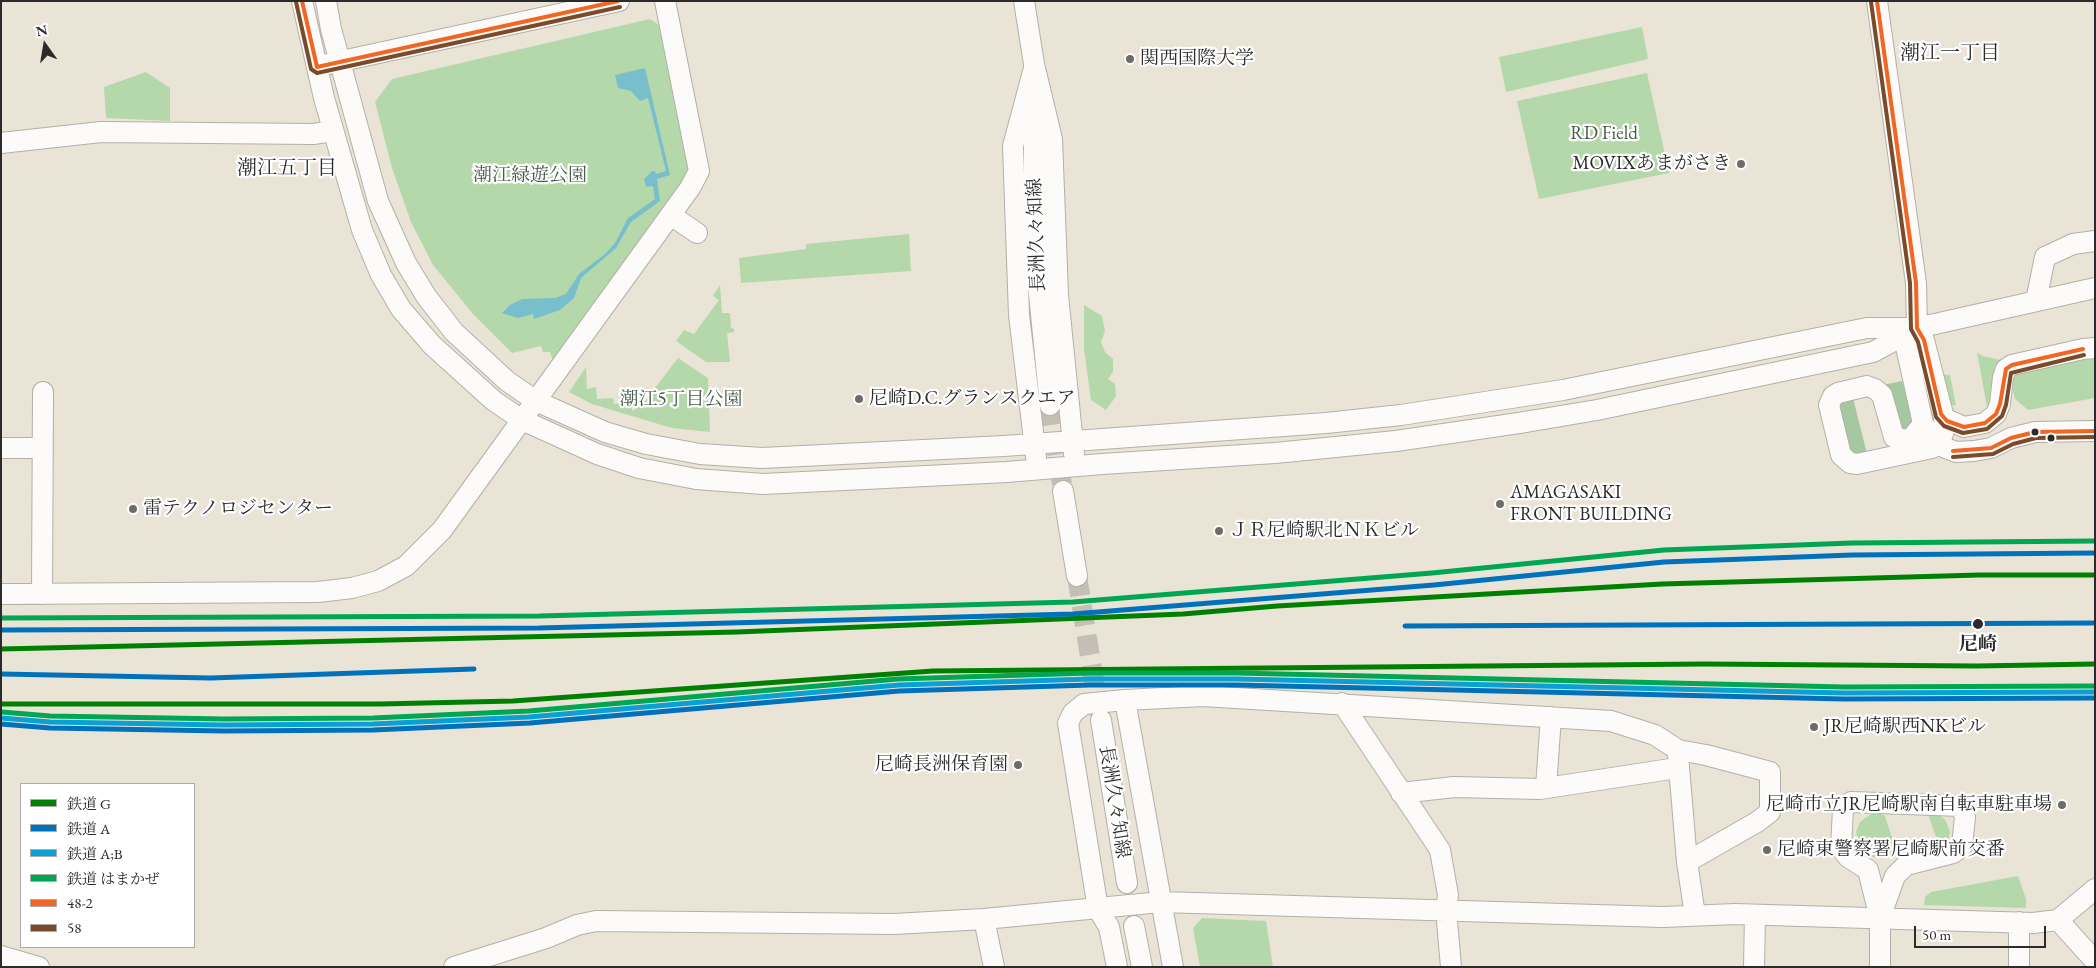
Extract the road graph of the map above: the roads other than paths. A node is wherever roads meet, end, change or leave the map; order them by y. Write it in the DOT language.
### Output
graph roads {
  1 [pos="302,1"];
  2 [pos="326,1"];
  3 [pos="619,1"];
  4 [pos="665,1"];
  5 [pos="1024,1"];
  6 [pos="1877,1"];
  7 [pos="340,61"];
  8 [pos="1034,64"];
  9 [pos="317,67"];
  10 [pos="333,131"];
  11 [pos="1,143"];
  12 [pos="678,220"];
  13 [pos="697,233"];
  14 [pos="2095,241"];
  15 [pos="2095,288"];
  16 [pos="2036,301"];
  17 [pos="1918,328"];
  18 [pos="2095,348"];
  19 [pos="43,392"];
  20 [pos="536,401"];
  21 [pos="2000,404"];
  22 [pos="1050,405"];
  23 [pos="522,420"];
  24 [pos="1948,422"];
  25 [pos="1923,424"];
  26 [pos="2095,431"];
  27 [pos="2035,432"];
  28 [pos="1073,441"];
  29 [pos="1940,443"];
  30 [pos="1035,444"];
  31 [pos="1,448"];
  32 [pos="43,448"];
  33 [pos="1075,466"];
  34 [pos="1037,469"];
  35 [pos="1063,492"];
  36 [pos="1077,576"];
  37 [pos="1,594"];
  38 [pos="42,594"];
  39 [pos="1125,700"];
  40 [pos="1342,703"];
  41 [pos="1551,717"];
  42 [pos="1100,720"];
  43 [pos="1678,759"];
  44 [pos="1546,787"];
  45 [pos="1401,793"];
  46 [pos="1687,862"];
  47 [pos="1906,865"];
  48 [pos="1868,870"];
  49 [pos="1127,883"];
  50 [pos="2095,888"];
  51 [pos="1161,902"];
  52 [pos="1098,909"];
  53 [pos="1446,910"];
  54 [pos="1695,915"];
  55 [pos="1755,915"];
  56 [pos="1880,918"];
  57 [pos="984,919"];
  58 [pos="2058,920"];
  59 [pos="2019,922"];
  60 [pos="1134,926"];
  61 [pos="1,956"];
  62 [pos="2095,961"];
  63 [pos="39,967"];
  64 [pos="454,967"];
  65 [pos="994,967"];
  66 [pos="1117,967"];
  67 [pos="1142,967"];
  68 [pos="1173,967"];
  69 [pos="1451,967"];
  70 [pos="1754,967"];
  71 [pos="1880,967"];
  72 [pos="2018,967"];
  1 -- 9 [label="street"];
  2 -- 7 [label="street"];
  3 -- 7 [label="street"];
  4 -- 20 [label="street"];
  5 -- 8 [label="street"];
  6 -- 17 [label="street"];
  7 -- 9 [label="street"];
  7 -- 20 [label="street"];
  8 -- 22 [label="street, 長洲久々知線"];
  8 -- 28 [label="street"];
  8 -- 30 [label="street"];
  9 -- 10 [label="street"];
  10 -- 11 [label="street"];
  10 -- 23 [label="street"];
  12 -- 13 [label="street"];
  14 -- 16 [label="street"];
  15 -- 16 [label="street"];
  16 -- 17 [label="street"];
  17 -- 24 [label="street"];
  17 -- 25 [label="street"];
  17 -- 28 [label="street"];
  17 -- 33 [label="street"];
  18 -- 21 [label="street"];
  19 -- 32 [label="street"];
  20 -- 23 [label="street"];
  20 -- 30 [label="street"];
  21 -- 24 [label="street"];
  21 -- 27 [label="street"];
  23 -- 34 [label="street"];
  23 -- 38 [label="street"];
  24 -- 29 [label="street"];
  25 -- 29 [label="street"];
  25 -- 29 [label="street"];
  26 -- 27 [label="street"];
  27 -- 29 [label="street"];
  28 -- 30 [label="street"];
  28 -- 33 [label="street"];
  30 -- 34 [label="street"];
  31 -- 32 [label="street"];
  32 -- 38 [label="street"];
  33 -- 34 [label="street"];
  35 -- 36 [label="street"];
  37 -- 38 [label="street"];
  39 -- 40 [label="street"];
  39 -- 51 [label="street"];
  39 -- 52 [label="street"];
  40 -- 41 [label="street"];
  40 -- 45 [label="street"];
  41 -- 43 [label="street"];
  41 -- 44 [label="street"];
  42 -- 49 [label="street, 長洲久々知線"];
  43 -- 44 [label="street"];
  43 -- 46 [label="street"];
  43 -- 46 [label="street"];
  44 -- 45 [label="street"];
  45 -- 53 [label="street"];
  46 -- 54 [label="street"];
  47 -- 48 [label="street"];
  47 -- 48 [label="street"];
  47 -- 56 [label="street"];
  48 -- 56 [label="street"];
  50 -- 58 [label="street"];
  51 -- 52 [label="street"];
  51 -- 53 [label="street"];
  51 -- 68 [label="street"];
  52 -- 57 [label="street"];
  52 -- 66 [label="street"];
  53 -- 54 [label="street"];
  53 -- 69 [label="street"];
  54 -- 55 [label="street"];
  55 -- 56 [label="street"];
  55 -- 70 [label="street"];
  56 -- 59 [label="street"];
  56 -- 71 [label="street"];
  57 -- 64 [label="street"];
  57 -- 65 [label="street"];
  58 -- 59 [label="street"];
  58 -- 62 [label="street"];
  59 -- 72 [label="street"];
  60 -- 67 [label="street"];
  61 -- 63 [label="street"];
}
